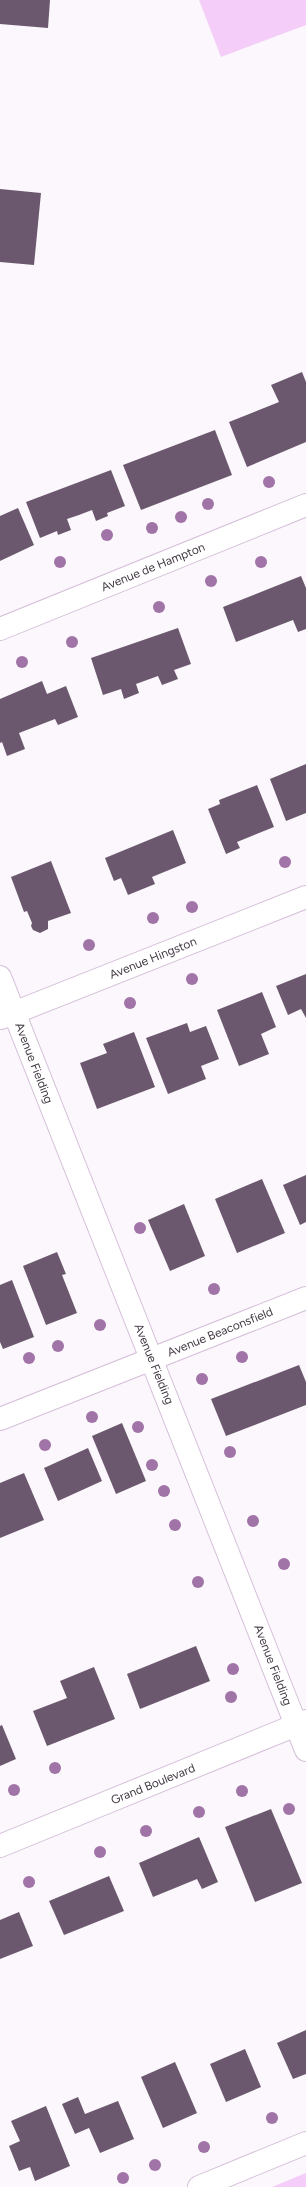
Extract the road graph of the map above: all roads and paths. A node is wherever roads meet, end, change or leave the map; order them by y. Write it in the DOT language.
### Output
graph roads {
  1 [pos="306,505"];
  2 [pos="0,629"];
  3 [pos="306,897"];
  4 [pos="0,977"];
  5 [pos="7,1016"];
  6 [pos="306,1298"];
  7 [pos="151,1359"];
  8 [pos="0,1419"];
  9 [pos="301,1723"];
  10 [pos="306,1750"];
  11 [pos="0,1846"];
  12 [pos="306,2143"];
  13 [pos="199,2187"];
  1 -- 2 [label="street, Avenue de Hampton"];
  3 -- 5 [label="street, Avenue Hingston"];
  4 -- 5 [label="street, Avenue Fielding"];
  5 -- 7 [label="street, Avenue Fielding"];
  6 -- 7 [label="street, Avenue Beaconsfield"];
  7 -- 8 [label="street, Avenue Beaconsfield"];
  7 -- 9 [label="street, Avenue Fielding"];
  9 -- 10 [label="street, Avenue Fielding"];
  9 -- 11 [label="street, Grand Boulevard"];
  12 -- 13 [label="street"];
}
